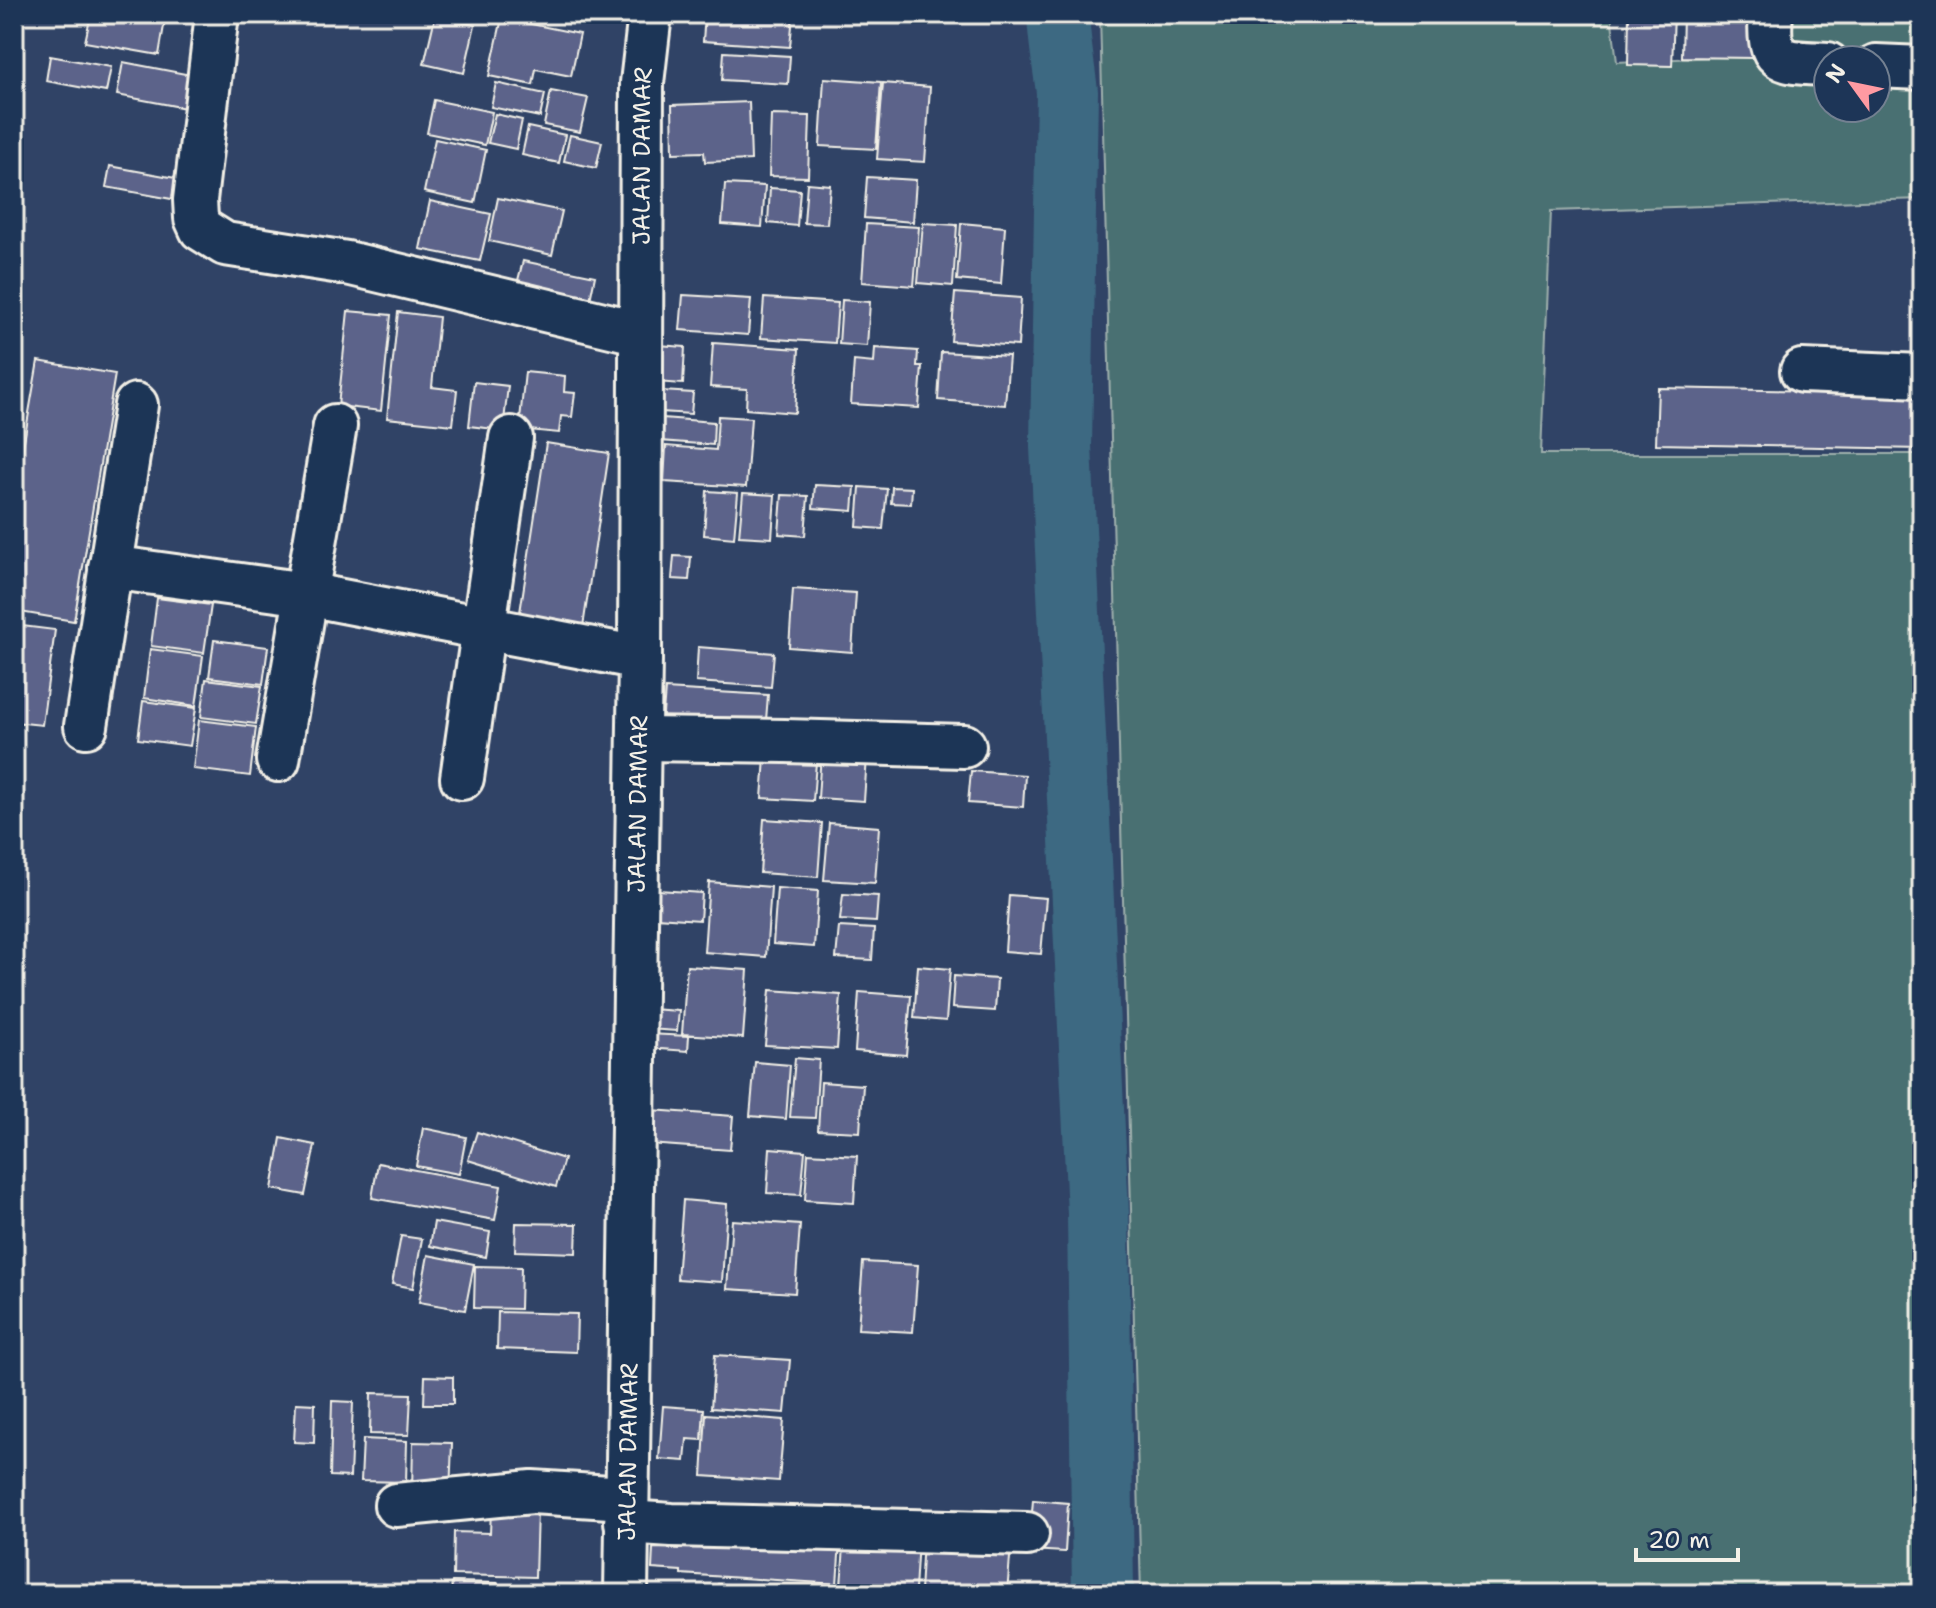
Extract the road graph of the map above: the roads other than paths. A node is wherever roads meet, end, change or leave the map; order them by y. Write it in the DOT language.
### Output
graph roads {
  1 [pos="217,14"];
  2 [pos="650,14"];
  3 [pos="1771,14"];
  4 [pos="1812,63"];
  5 [pos="1892,67"];
  6 [pos="1922,68"];
  7 [pos="641,333"];
  8 [pos="1802,371"];
  9 [pos="1922,376"];
  10 [pos="136,405"];
  11 [pos="335,426"];
  12 [pos="511,438"];
  13 [pos="110,567"];
  14 [pos="306,594"];
  15 [pos="484,628"];
  16 [pos="640,658"];
  17 [pos="86,726"];
  18 [pos="639,739"];
  19 [pos="964,746"];
  20 [pos="278,760"];
  21 [pos="462,778"];
  22 [pos="396,1505"];
  23 [pos="626,1510"];
  24 [pos="1027,1534"];
  25 [pos="626,1594"];
  1 -- 7 [label="street"];
  2 -- 7 [label="street, JALAN DAMAR"];
  3 -- 4 [label="street"];
  5 -- 6 [label="street"];
  7 -- 16 [label="street, JALAN DAMAR"];
  8 -- 9 [label="street"];
  10 -- 13 [label="street"];
  11 -- 14 [label="street"];
  12 -- 15 [label="street"];
  13 -- 14 [label="street"];
  13 -- 17 [label="street"];
  14 -- 15 [label="street"];
  14 -- 20 [label="street"];
  15 -- 16 [label="street"];
  15 -- 21 [label="street"];
  16 -- 18 [label="street, JALAN DAMAR"];
  18 -- 19 [label="street"];
  18 -- 23 [label="street, JALAN DAMAR"];
  22 -- 23 [label="street"];
  23 -- 24 [label="street"];
  23 -- 25 [label="street, JALAN DAMAR"];
}
